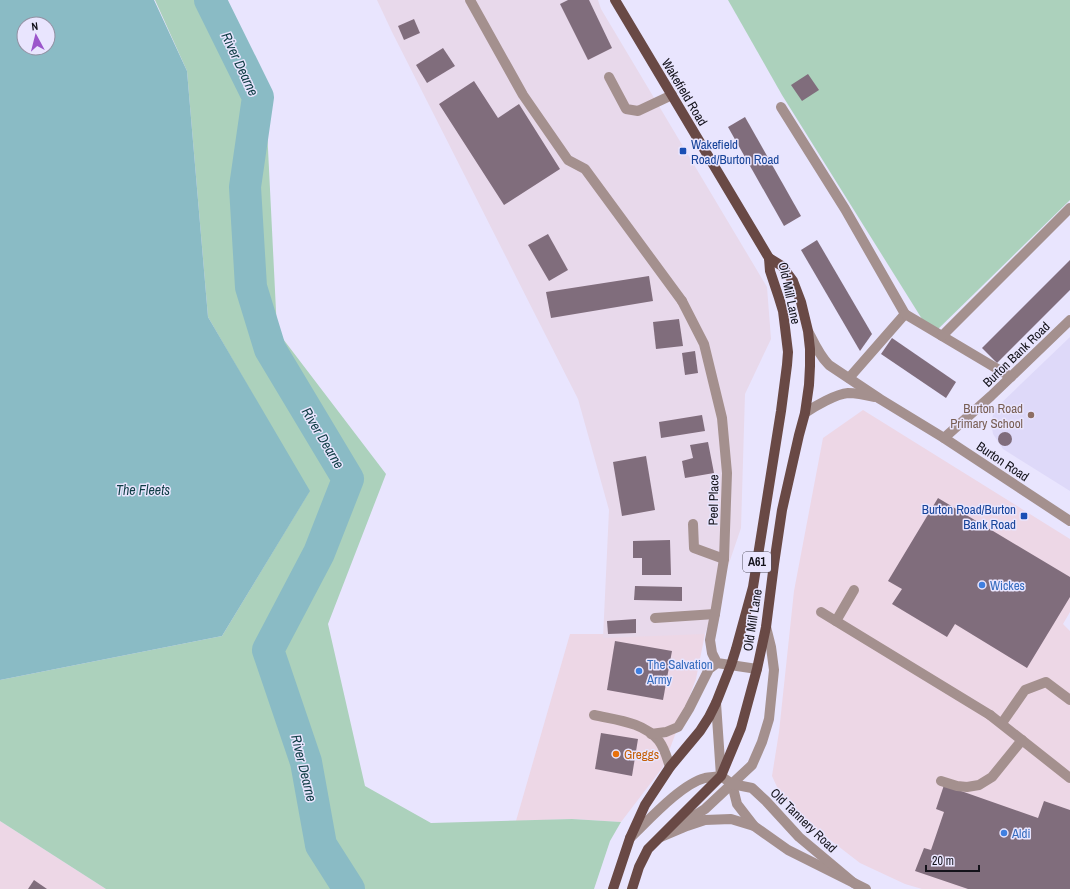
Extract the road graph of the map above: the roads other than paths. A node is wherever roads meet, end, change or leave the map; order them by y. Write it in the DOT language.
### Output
graph roads {
  1 [pos="470,0"];
  2 [pos="615,0"];
  3 [pos="609,77"];
  4 [pos="672,95"];
  5 [pos="781,107"];
  6 [pos="1070,208"];
  7 [pos="769,258"];
  8 [pos="906,314"];
  9 [pos="1070,320"];
  10 [pos="809,333"];
  11 [pos="942,336"];
  12 [pos="1011,377"];
  13 [pos="849,378"];
  14 [pos="880,399"];
  15 [pos="805,413"];
  16 [pos="944,438"];
  17 [pos="1070,522"];
  18 [pos="693,524"];
  19 [pos="724,559"];
  20 [pos="854,590"];
  21 [pos="821,612"];
  22 [pos="715,614"];
  23 [pos="655,618"];
  24 [pos="836,622"];
  25 [pos="766,627"];
  26 [pos="717,663"];
  27 [pos="731,665"];
  28 [pos="757,670"];
  29 [pos="1070,700"];
  30 [pos="716,703"];
  31 [pos="594,715"];
  32 [pos="1002,723"];
  33 [pos="651,734"];
  34 [pos="1022,740"];
  35 [pos="670,767"];
  36 [pos="721,776"];
  37 [pos="1070,778"];
  38 [pos="941,781"];
  39 [pos="732,784"];
  40 [pos="754,826"];
  41 [pos="661,837"];
  42 [pos="630,838"];
  43 [pos="852,887"];
  44 [pos="613,889"];
  45 [pos="632,889"];
  46 [pos="866,889"];
  1 -- 19 [label="street, Peel Place"];
  2 -- 4 [label="main road, Wakefield Road / A61"];
  3 -- 4 [label="street"];
  4 -- 7 [label="main road, Wakefield Road / A61"];
  5 -- 8 [label="street"];
  6 -- 11 [label="street"];
  7 -- 10 [label="main road, Old Mill Lane / A61"];
  7 -- 27 [label="main road, Old Mill Lane / A61"];
  8 -- 11 [label="street"];
  8 -- 13 [label="street"];
  9 -- 12 [label="street, Burton Bank Road"];
  10 -- 13 [label="street, Burton Road"];
  10 -- 15 [label="main road, Old Mill Lane / A61"];
  11 -- 12 [label="street"];
  12 -- 16 [label="street, Burton Bank Road"];
  13 -- 14 [label="street, Burton Road"];
  14 -- 15 [label="street, Burton Road"];
  14 -- 16 [label="street, Burton Road"];
  15 -- 25 [label="main road, Old Mill Lane / A61"];
  16 -- 17 [label="street, Burton Road"];
  18 -- 19 [label="street"];
  19 -- 22 [label="street, Peel Place"];
  20 -- 24 [label="street"];
  21 -- 24 [label="street"];
  22 -- 23 [label="street"];
  22 -- 26 [label="street, Peel Place"];
  24 -- 32 [label="street"];
  25 -- 28 [label="main road, Old Mill Lane / A61"];
  25 -- 39 [label="street"];
  26 -- 27 [label="street"];
  26 -- 33 [label="street"];
  27 -- 28 [label="street"];
  27 -- 30 [label="main road, Old Mill Lane / A61"];
  28 -- 36 [label="main road, Old Mill Lane / A61"];
  29 -- 32 [label="street"];
  30 -- 35 [label="main road, Old Mill Lane / A61"];
  30 -- 36 [label="street"];
  31 -- 33 [label="street"];
  32 -- 34 [label="street"];
  33 -- 35 [label="street"];
  34 -- 37 [label="street"];
  34 -- 38 [label="street"];
  35 -- 42 [label="main road, Old Mill Lane / A61"];
  36 -- 39 [label="street, Old Tannery Road"];
  36 -- 41 [label="main road, Old Mill Lane / A61"];
  36 -- 42 [label="street"];
  39 -- 40 [label="street, Old Tannery Road"];
  39 -- 41 [label="street"];
  39 -- 43 [label="street, Old Tannery Road"];
  40 -- 41 [label="street, Old Tannery Road"];
  40 -- 43 [label="street, Old Tannery Road"];
  41 -- 45 [label="main road, Old Mill Lane / A61"];
  42 -- 44 [label="main road, Old Mill Lane / A61"];
  43 -- 46 [label="street, Old Tannery Road"];
}
